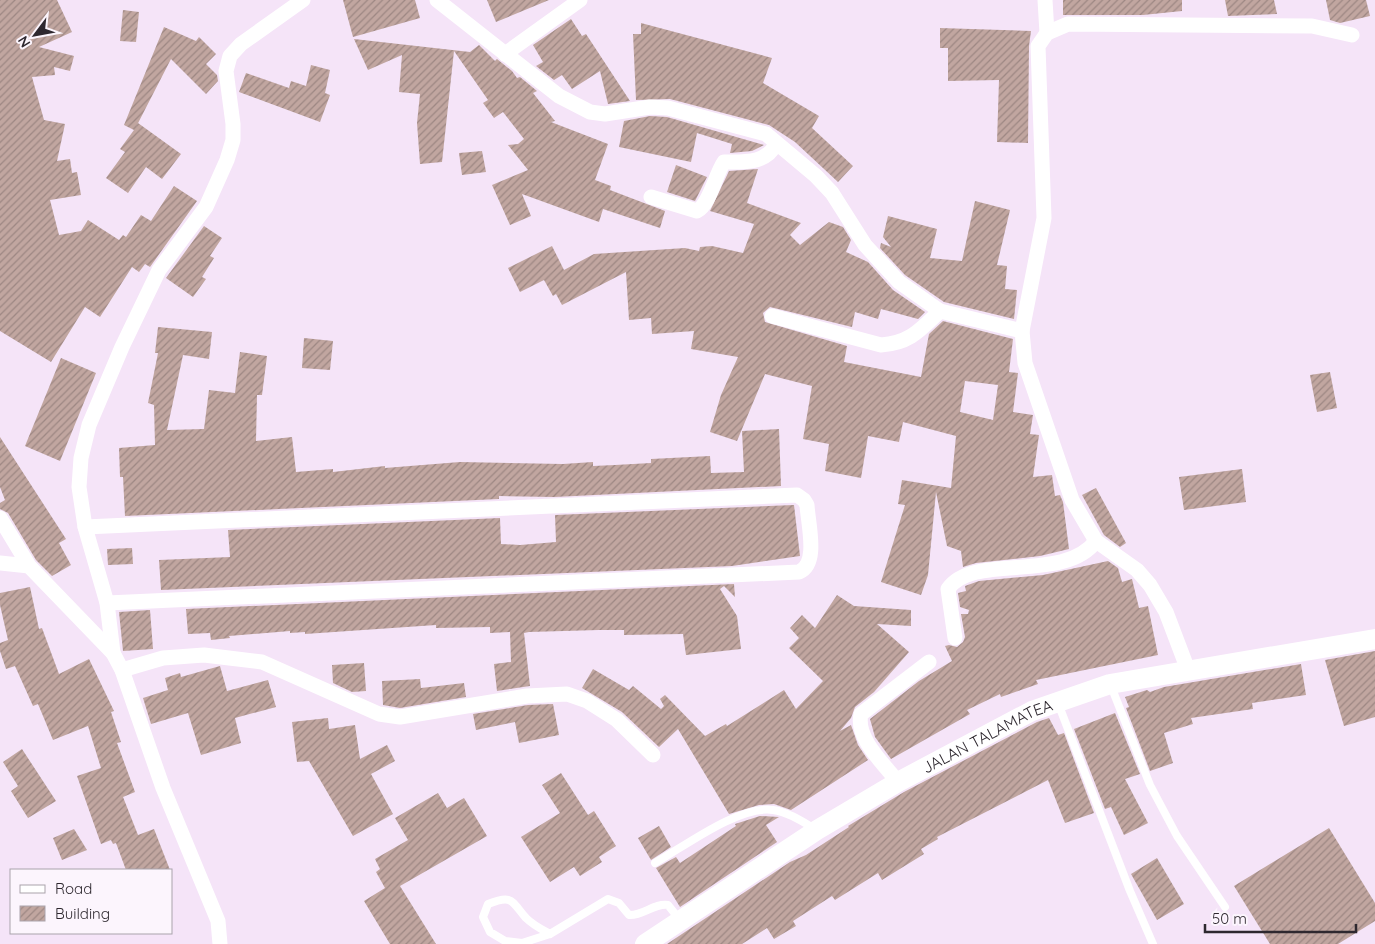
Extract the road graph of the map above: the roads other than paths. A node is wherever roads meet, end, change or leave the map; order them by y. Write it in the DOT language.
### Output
graph roads {
  1 [pos="303,0"];
  2 [pos="437,0"];
  3 [pos="580,0"];
  4 [pos="1045,0"];
  5 [pos="1047,33"];
  6 [pos="1352,35"];
  7 [pos="505,54"];
  8 [pos="776,144"];
  9 [pos="650,197"];
  10 [pos="940,311"];
  11 [pos="772,316"];
  12 [pos="1022,331"];
  13 [pos="0,518"];
  14 [pos="85,527"];
  15 [pos="1096,541"];
  16 [pos="0,563"];
  17 [pos="29,566"];
  18 [pos="107,603"];
  19 [pos="955,638"];
  20 [pos="1375,639"];
  21 [pos="113,653"];
  22 [pos="929,662"];
  23 [pos="122,670"];
  24 [pos="1188,670"];
  25 [pos="1110,684"];
  26 [pos="1057,701"];
  27 [pos="653,755"];
  28 [pos="898,782"];
  29 [pos="817,830"];
  30 [pos="655,863"];
  31 [pos="1225,907"];
  32 [pos="680,920"];
  33 [pos="550,934"];
  34 [pos="220,944"];
  35 [pos="645,944"];
  36 [pos="1153,944"];
  1 -- 14 [label="street"];
  2 -- 7 [label="street"];
  3 -- 7 [label="street"];
  4 -- 5 [label="street"];
  5 -- 6 [label="street"];
  5 -- 12 [label="street"];
  7 -- 8 [label="street"];
  8 -- 9 [label="street"];
  8 -- 10 [label="street"];
  10 -- 11 [label="street"];
  10 -- 12 [label="street"];
  12 -- 15 [label="street"];
  13 -- 17 [label="street"];
  14 -- 18 [label="street"];
  14 -- 18 [label="street"];
  15 -- 19 [label="street"];
  15 -- 24 [label="street"];
  16 -- 17 [label="street"];
  17 -- 21 [label="street"];
  18 -- 21 [label="street"];
  20 -- 24 [label="street, JALAN TALAMATEA"];
  21 -- 23 [label="street"];
  22 -- 28 [label="street"];
  23 -- 27 [label="street"];
  23 -- 34 [label="street"];
  24 -- 25 [label="street, JALAN TALAMATEA"];
  25 -- 26 [label="street, JALAN TALAMATEA"];
  25 -- 31 [label="lane"];
  26 -- 28 [label="street, JALAN TALAMATEA"];
  26 -- 36 [label="lane"];
  28 -- 29 [label="street, JALAN TALAMATEA"];
  29 -- 30 [label="lane"];
  29 -- 32 [label="street, JALAN TALAMATEA"];
  32 -- 33 [label="lane"];
  32 -- 35 [label="street, JALAN TALAMATEA"];
  33 -- 33 [label="lane"];
}
